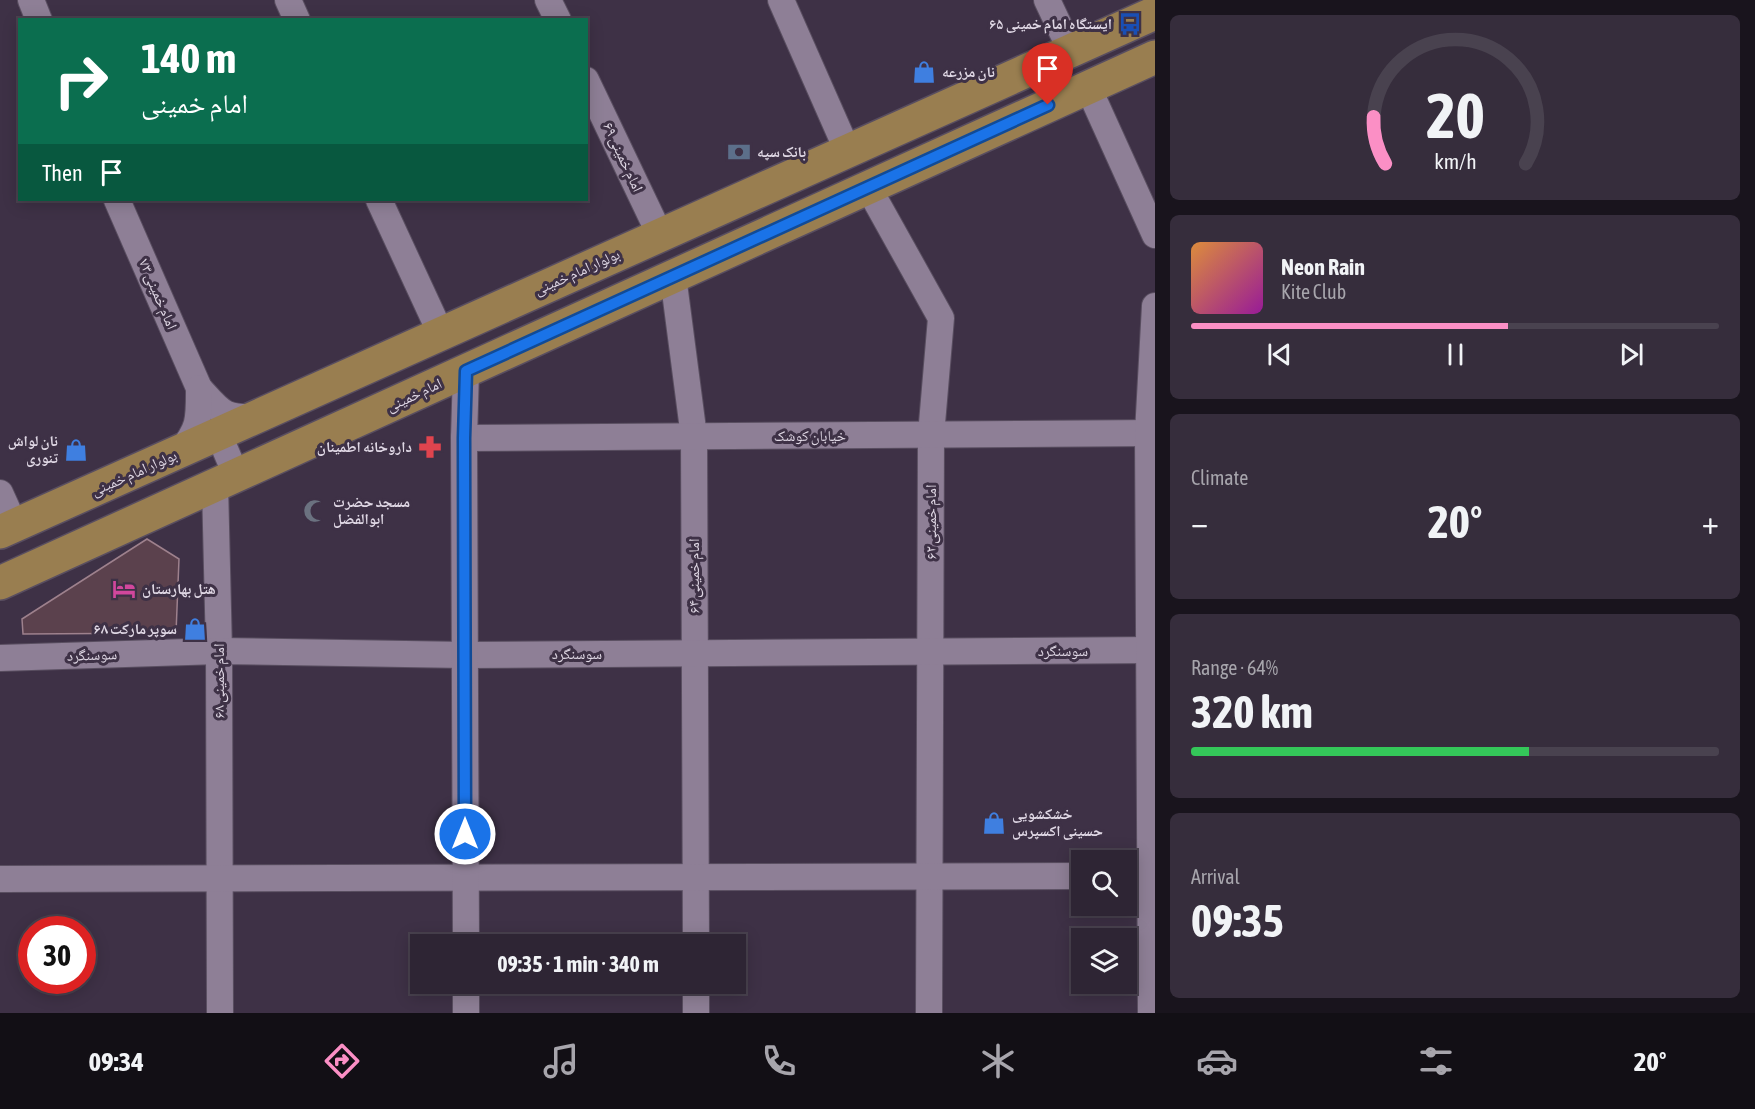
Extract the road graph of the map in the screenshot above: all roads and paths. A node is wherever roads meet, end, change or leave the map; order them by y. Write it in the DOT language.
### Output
graph roads {
  1 [pos="31,0"];
  2 [pos="288,0"];
  3 [pos="548,0"];
  4 [pos="781,0"];
  5 [pos="1047,0"];
  6 [pos="1155,13"];
  7 [pos="38,18"];
  8 [pos="296,18"];
  9 [pos="557,18"];
  10 [pos="1071,51"];
  11 [pos="1155,57"];
  12 [pos="588,84"];
  13 [pos="1088,87"];
  14 [pos="848,152"];
  15 [pos="868,187"];
  16 [pos="117,201"];
  17 [pos="380,201"];
  18 [pos="660,235"];
  19 [pos="1155,235"];
  20 [pos="673,276"];
  21 [pos="1155,306"];
  22 [pos="441,334"];
  23 [pos="466,371"];
  24 [pos="199,388"];
  25 [pos="261,417"];
  26 [pos="1151,433"];
  27 [pos="219,435"];
  28 [pos="931,435"];
  29 [pos="694,436"];
  30 [pos="464,438"];
  31 [pos="180,452"];
  32 [pos="226,480"];
  33 [pos="0,492"];
  34 [pos="7,529"];
  35 [pos="0,583"];
  36 [pos="1152,650"];
  37 [pos="219,651"];
  38 [pos="930,652"];
  39 [pos="695,654"];
  40 [pos="465,655"];
  41 [pos="0,658"];
  42 [pos="1144,875"];
  43 [pos="929,876"];
  44 [pos="1071,876"];
  45 [pos="220,877"];
  46 [pos="696,878"];
  47 [pos="0,879"];
  48 [pos="465,879"];
  49 [pos="466,934"];
  50 [pos="696,934"];
  51 [pos="466,994"];
  52 [pos="696,994"];
  53 [pos="220,1013"];
  54 [pos="466,1013"];
  55 [pos="696,1013"];
  56 [pos="929,1013"];
  57 [pos="1151,1013"];
  1 -- 7 [label="street"];
  2 -- 8 [label="street"];
  3 -- 9 [label="street"];
  4 -- 14 [label="street"];
  5 -- 10 [label="street"];
  6 -- 10 [label="main road, بولوار امام خمینی"];
  10 -- 14 [label="main road, بولوار امام خمینی"];
  11 -- 13 [label="main road, امام خمینی"];
  12 -- 18 [label="street, امام خمینی ۶۹"];
  13 -- 15 [label="main road, امام خمینی"];
  13 -- 19 [label="street"];
  14 -- 18 [label="main road, بولوار امام خمینی"];
  15 -- 20 [label="main road, امام خمینی"];
  15 -- 28 [label="street, امام خمینی ۶۲"];
  16 -- 24 [label="street, امام خمینی ۷۳"];
  17 -- 22 [label="street"];
  18 -- 22 [label="main road, بولوار امام خمینی"];
  20 -- 23 [label="main road, امام خمینی"];
  20 -- 29 [label="street, امام خمینی ۶۴"];
  21 -- 26 [label="street"];
  22 -- 25 [label="main road, بولوار امام خمینی"];
  23 -- 30 [label="street"];
  23 -- 32 [label="main road, امام خمینی"];
  24 -- 25 [label="street"];
  24 -- 31 [label="street"];
  25 -- 27 [label="main road, بولوار امام خمینی"];
  26 -- 28 [label="street, خیابان کوشک"];
  26 -- 36 [label="street"];
  27 -- 31 [label="main road, بولوار امام خمینی"];
  27 -- 32 [label="street"];
  28 -- 29 [label="street, خیابان کوشک"];
  28 -- 38 [label="street, امام خمینی ۶۲"];
  29 -- 30 [label="street, خیابان کوشک"];
  29 -- 39 [label="street, امام خمینی ۶۴"];
  30 -- 40 [label="street"];
  31 -- 34 [label="main road, بولوار امام خمینی"];
  32 -- 35 [label="main road, امام خمینی"];
  32 -- 37 [label="street, امام خمینی ۶۸"];
  33 -- 34 [label="street"];
  36 -- 38 [label="street, سوسنگرد"];
  36 -- 42 [label="street"];
  37 -- 40 [label="street, سوسنگرد"];
  37 -- 41 [label="street, سوسنگرد"];
  37 -- 45 [label="street, امام خمینی ۶۸"];
  38 -- 39 [label="street, سوسنگرد"];
  38 -- 43 [label="street, امام خمینی ۶۲"];
  39 -- 40 [label="street, سوسنگرد"];
  39 -- 46 [label="street, امام خمینی ۶۴"];
  40 -- 48 [label="street"];
  42 -- 57 [label="street"];
  43 -- 44 [label="street"];
  43 -- 46 [label="street"];
  43 -- 56 [label="street, امام خمینی ۶۲"];
  45 -- 47 [label="street"];
  45 -- 48 [label="street"];
  45 -- 53 [label="street, امام خمینی ۶۸"];
  46 -- 48 [label="street"];
  46 -- 50 [label="street, امام خمینی ۶۴"];
  48 -- 49 [label="street"];
  51 -- 54 [label="street"];
  52 -- 55 [label="street"];
}
